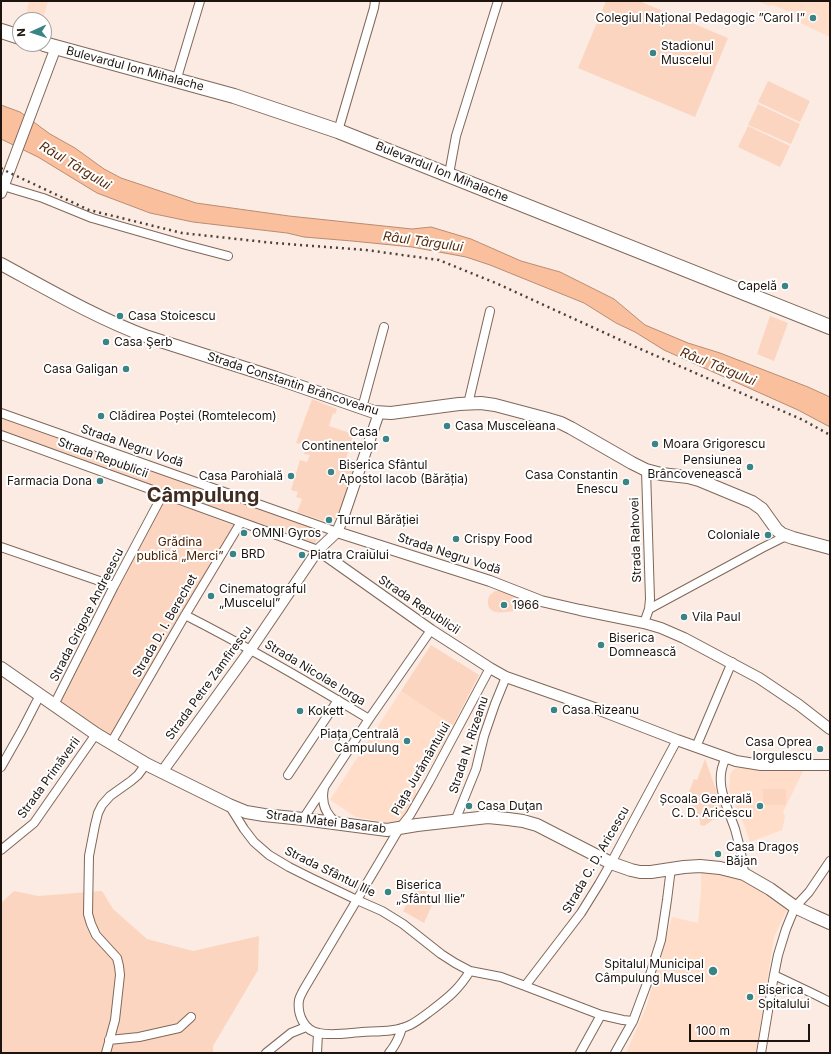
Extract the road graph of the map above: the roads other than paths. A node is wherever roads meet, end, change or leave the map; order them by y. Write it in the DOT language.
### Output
graph roads {
  1 [pos="200,1"];
  2 [pos="375,1"];
  3 [pos="498,1"];
  4 [pos="1,31"];
  5 [pos="12,34"];
  6 [pos="52,47"];
  7 [pos="48,52"];
  8 [pos="176,81"];
  9 [pos="338,131"];
  10 [pos="449,174"];
  11 [pos="2,189"];
  12 [pos="228,256"];
  13 [pos="1,264"];
  14 [pos="490,311"];
  15 [pos="384,327"];
  16 [pos="830,327"];
  17 [pos="468,404"];
  18 [pos="362,408"];
  19 [pos="1,413"];
  20 [pos="379,413"];
  21 [pos="1,435"];
  22 [pos="646,470"];
  23 [pos="163,494"];
  24 [pos="241,522"];
  25 [pos="337,532"];
  26 [pos="786,536"];
  27 [pos="1,547"];
  28 [pos="830,548"];
  29 [pos="318,550"];
  30 [pos="114,586"];
  31 [pos="649,609"];
  32 [pos="185,615"];
  33 [pos="644,623"];
  34 [pos="431,630"];
  35 [pos="251,649"];
  36 [pos="732,662"];
  37 [pos="1,668"];
  38 [pos="490,668"];
  39 [pos="506,677"];
  40 [pos="40,695"];
  41 [pos="338,700"];
  42 [pos="54,705"];
  43 [pos="369,719"];
  44 [pos="830,728"];
  45 [pos="96,734"];
  46 [pos="677,740"];
  47 [pos="111,743"];
  48 [pos="696,747"];
  49 [pos="726,758"];
  50 [pos="146,764"];
  51 [pos="830,765"];
  52 [pos="1,767"];
  53 [pos="162,772"];
  54 [pos="288,774"];
  55 [pos="325,785"];
  56 [pos="229,805"];
  57 [pos="303,819"];
  58 [pos="455,821"];
  59 [pos="339,824"];
  60 [pos="399,829"];
  61 [pos="1,850"];
  62 [pos="830,861"];
  63 [pos="612,863"];
  64 [pos="671,868"];
  65 [pos="744,874"];
  66 [pos="357,900"];
  67 [pos="795,907"];
  68 [pos="830,923"];
  69 [pos="470,971"];
  70 [pos="774,975"];
  71 [pos="525,986"];
  72 [pos="830,1002"];
  73 [pos="601,1015"];
  74 [pos="191,1017"];
  75 [pos="633,1021"];
  76 [pos="306,1027"];
  77 [pos="402,1028"];
  78 [pos="318,1034"];
  79 [pos="109,1040"];
  80 [pos="106,1053"];
  81 [pos="266,1053"];
  82 [pos="318,1053"];
  83 [pos="389,1053"];
  84 [pos="580,1053"];
  85 [pos="615,1053"];
  86 [pos="761,1053"];
  1 -- 8 [label="street"];
  2 -- 9 [label="street"];
  3 -- 10 [label="street"];
  4 -- 5 [label="highway"];
  6 -- 8 [label="highway, Bulevardul Ion Mihalache"];
  7 -- 11 [label="street"];
  8 -- 9 [label="highway, Bulevardul Ion Mihalache"];
  9 -- 10 [label="highway, Bulevardul Ion Mihalache"];
  10 -- 16 [label="highway, Bulevardul Ion Mihalache"];
  11 -- 12 [label="street"];
  13 -- 18 [label="main road, Strada Constantin Brâncoveanu"];
  14 -- 17 [label="street"];
  15 -- 18 [label="street"];
  17 -- 20 [label="main road, Strada Constantin Brâncoveanu"];
  17 -- 22 [label="main road, Strada Constantin Brâncoveanu"];
  18 -- 20 [label="main road, Strada Constantin Brâncoveanu"];
  19 -- 25 [label="street, Strada Negru Vodă"];
  20 -- 25 [label="street"];
  21 -- 23 [label="street, Strada Republicii"];
  22 -- 26 [label="main road, Strada Constantin Brâncoveanu"];
  22 -- 31 [label="street, Strada Rahovei"];
  23 -- 24 [label="street, Strada Republicii"];
  23 -- 30 [label="street, Strada Grigore Andreescu"];
  24 -- 29 [label="street, Strada Republicii"];
  24 -- 32 [label="street, Strada D. I. Berechet"];
  25 -- 29 [label="street, Strada Petre Zamfirescu"];
  25 -- 33 [label="street, Strada Negru Vodă"];
  26 -- 28 [label="main road"];
  26 -- 31 [label="street"];
  27 -- 30 [label="street"];
  29 -- 34 [label="street, Strada Republicii"];
  29 -- 35 [label="street, Strada Petre Zamfirescu"];
  30 -- 42 [label="street, Strada Grigore Andreescu"];
  31 -- 33 [label="street"];
  32 -- 35 [label="street, Strada Nicolae Iorga"];
  32 -- 47 [label="street, Strada D. I. Berechet"];
  33 -- 36 [label="street, Strada Negru Vodă"];
  34 -- 38 [label="street, Strada Republicii"];
  34 -- 43 [label="street"];
  35 -- 41 [label="street, Strada Nicolae Iorga"];
  35 -- 53 [label="street, Strada Petre Zamfirescu"];
  36 -- 44 [label="street, Strada Negru Vodă"];
  36 -- 48 [label="street"];
  37 -- 40 [label="main road, Strada Matei Basarab"];
  38 -- 39 [label="street, Strada Republicii"];
  38 -- 60 [label="street, Piața Jurământului"];
  39 -- 46 [label="street, Strada Republicii"];
  39 -- 58 [label="street, Strada N. Rizeanu"];
  40 -- 42 [label="main road, Strada Matei Basarab"];
  40 -- 52 [label="street"];
  41 -- 43 [label="street, Strada Nicolae Iorga"];
  41 -- 54 [label="street"];
  42 -- 45 [label="main road, Strada Matei Basarab"];
  43 -- 55 [label="street"];
  45 -- 47 [label="main road, Strada Matei Basarab"];
  45 -- 61 [label="street, Strada Primăverii"];
  46 -- 48 [label="street, Strada Republicii"];
  46 -- 63 [label="street, Strada C. D. Aricescu"];
  47 -- 50 [label="main road, Strada Matei Basarab"];
  48 -- 49 [label="street, Strada Republicii"];
  49 -- 51 [label="street, Strada Republicii"];
  49 -- 65 [label="street"];
  50 -- 53 [label="main road, Strada Matei Basarab"];
  50 -- 79 [label="street"];
  53 -- 56 [label="main road, Strada Matei Basarab"];
  55 -- 57 [label="street"];
  55 -- 59 [label="street"];
  56 -- 57 [label="main road, Strada Matei Basarab"];
  56 -- 66 [label="street, Strada Sfântul Ilie"];
  57 -- 59 [label="main road, Strada Matei Basarab"];
  58 -- 60 [label="main road, Strada Matei Basarab"];
  58 -- 63 [label="main road, Strada Matei Basarab"];
  59 -- 60 [label="main road, Strada Matei Basarab"];
  60 -- 66 [label="street, Piața Jurământului"];
  62 -- 67 [label="street"];
  63 -- 64 [label="main road, Strada Matei Basarab"];
  63 -- 71 [label="street, Strada C. D. Aricescu"];
  64 -- 65 [label="main road, Strada Matei Basarab"];
  64 -- 75 [label="street"];
  65 -- 67 [label="main road, Strada Matei Basarab"];
  66 -- 69 [label="street, Strada Sfântul Ilie"];
  66 -- 76 [label="street, Piața Jurământului"];
  67 -- 68 [label="main road, Strada Matei Basarab"];
  67 -- 70 [label="street"];
  69 -- 71 [label="street, Strada Sfântul Ilie"];
  69 -- 77 [label="street"];
  70 -- 72 [label="street"];
  70 -- 86 [label="street"];
  71 -- 73 [label="street, Strada Sfântul Ilie"];
  73 -- 75 [label="street, Strada Sfântul Ilie"];
  73 -- 84 [label="street"];
  74 -- 79 [label="street"];
  75 -- 85 [label="street"];
  76 -- 78 [label="street"];
  76 -- 81 [label="street"];
  77 -- 78 [label="street"];
  77 -- 83 [label="street"];
  78 -- 82 [label="street"];
  79 -- 80 [label="street"];
}
